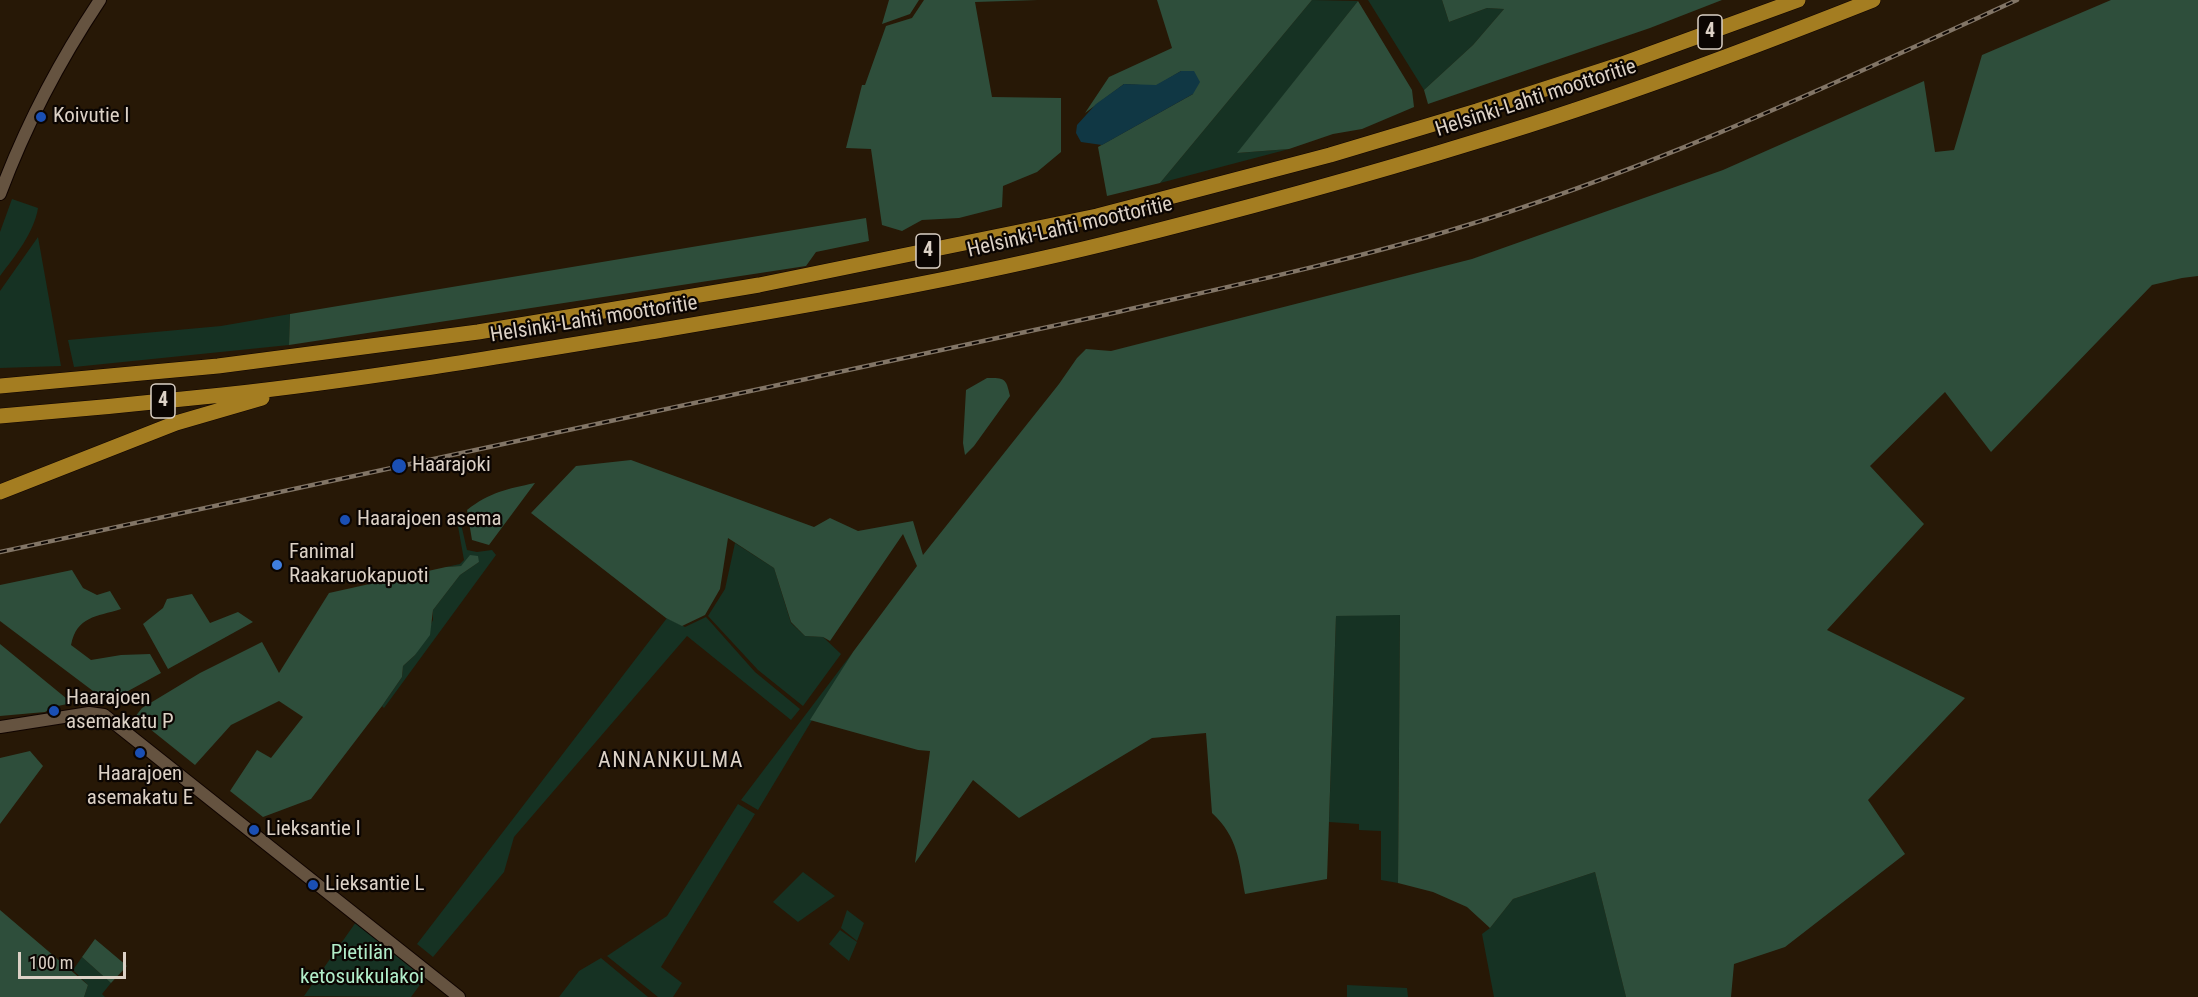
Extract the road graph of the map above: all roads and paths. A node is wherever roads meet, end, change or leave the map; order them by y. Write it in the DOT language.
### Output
graph roads {
  1 [pos="100,0"];
  2 [pos="1798,0"];
  3 [pos="1873,0"];
  4 [pos="0,194"];
  5 [pos="106,376"];
  6 [pos="0,379"];
  7 [pos="326,381"];
  8 [pos="0,386"];
  9 [pos="0,416"];
  10 [pos="0,492"];
  11 [pos="0,728"];
  12 [pos="459,997"];
  1 -- 4 [label="street"];
  2 -- 5 [label="highway, Helsinki-Lahti moottoritie / 4"];
  3 -- 7 [label="highway, Helsinki-Lahti moottoritie / 4"];
  5 -- 6 [label="highway"];
  5 -- 8 [label="highway, Helsinki-Lahti moottoritie / 4"];
  7 -- 9 [label="highway, Helsinki-Lahti moottoritie / 4"];
  7 -- 10 [label="highway"];
  11 -- 12 [label="street"];
}
